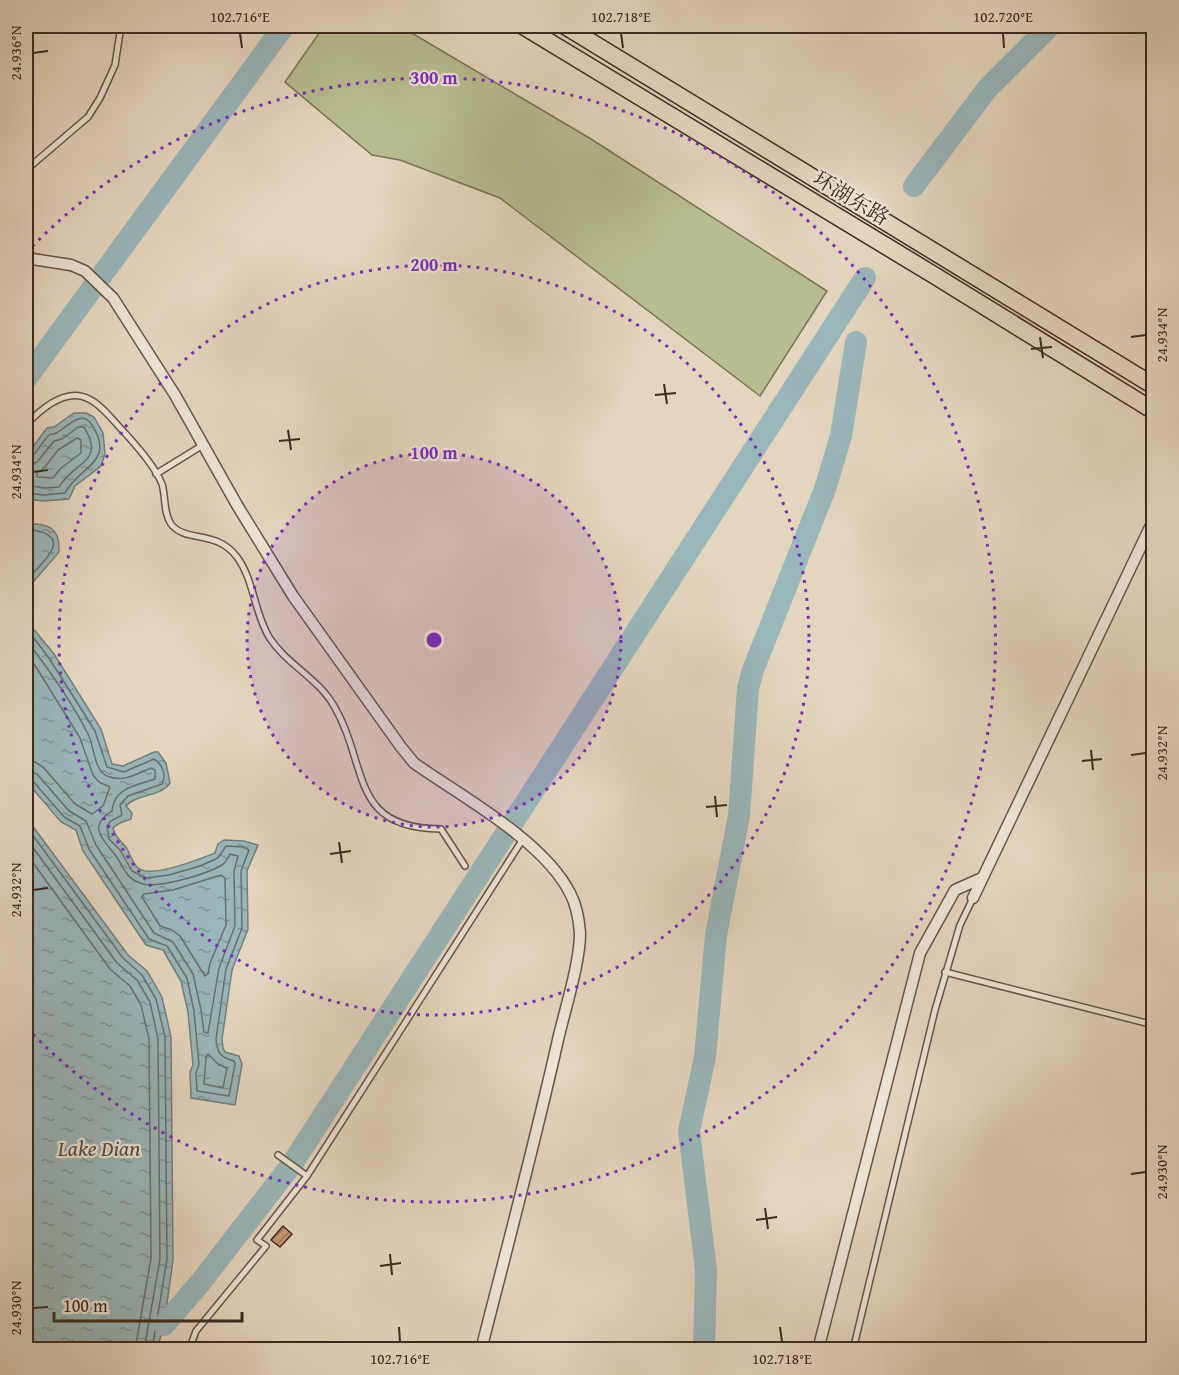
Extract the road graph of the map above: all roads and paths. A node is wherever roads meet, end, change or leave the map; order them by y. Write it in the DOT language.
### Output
graph roads {
  1 [pos="122,26"];
  2 [pos="523,26"];
  3 [pos="565,26"];
  4 [pos="26,170"];
  5 [pos="26,258"];
  6 [pos="1154,386"];
  7 [pos="1154,411"];
  8 [pos="26,425"];
  9 [pos="203,445"];
  10 [pos="156,474"];
  11 [pos="1154,519"];
  12 [pos="520,837"];
  13 [pos="465,866"];
  14 [pos="982,878"];
  15 [pos="973,898"];
  16 [pos="945,972"];
  17 [pos="1154,1025"];
  18 [pos="278,1155"];
  19 [pos="305,1175"];
  20 [pos="189,1350"];
  21 [pos="481,1350"];
  22 [pos="818,1350"];
  23 [pos="853,1350"];
  1 -- 4 [label="lane"];
  2 -- 7 [label="main road, 环湖东路"];
  3 -- 6 [label="main road, 环湖东路"];
  5 -- 9 [label="street"];
  8 -- 10 [label="lane"];
  9 -- 10 [label="lane"];
  9 -- 12 [label="street"];
  10 -- 13 [label="lane"];
  11 -- 14 [label="street"];
  12 -- 19 [label="lane"];
  12 -- 21 [label="street"];
  14 -- 15 [label="street"];
  14 -- 22 [label="street"];
  15 -- 16 [label="lane"];
  16 -- 17 [label="lane"];
  16 -- 23 [label="lane"];
  18 -- 19 [label="lane"];
  19 -- 20 [label="lane"];
}
